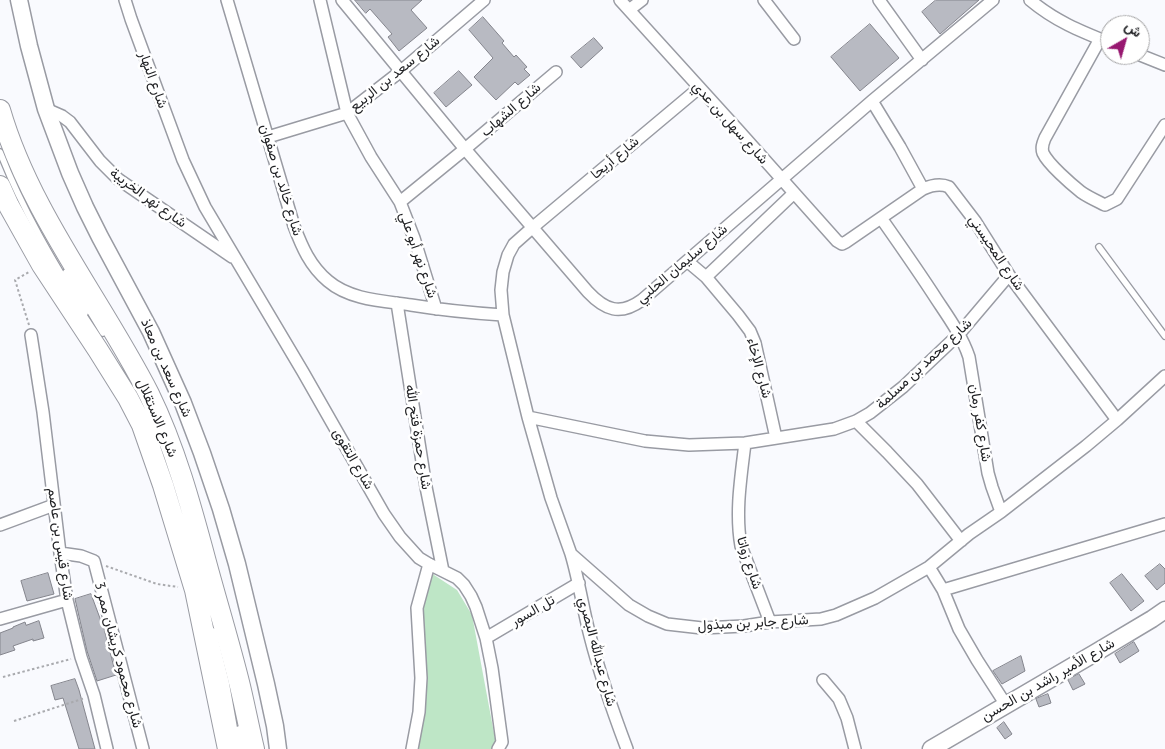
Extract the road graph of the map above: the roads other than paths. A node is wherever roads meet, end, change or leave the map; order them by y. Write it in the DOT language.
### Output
graph roads {
  1 [pos="19,0"];
  2 [pos="125,0"];
  3 [pos="227,0"];
  4 [pos="320,0"];
  5 [pos="342,0"];
  6 [pos="484,0"];
  7 [pos="620,0"];
  8 [pos="642,0"];
  9 [pos="764,0"];
  10 [pos="880,0"];
  11 [pos="993,0"];
  12 [pos="1030,0"];
  13 [pos="629,10"];
  14 [pos="794,39"];
  15 [pos="1100,39"];
  16 [pos="1100,49"];
  17 [pos="1150,59"];
  18 [pos="922,60"];
  19 [pos="1165,65"];
  20 [pos="401,71"];
  21 [pos="556,72"];
  22 [pos="699,88"];
  23 [pos="872,101"];
  24 [pos="46,109"];
  25 [pos="0,110"];
  26 [pos="348,113"];
  27 [pos="1165,125"];
  28 [pos="268,137"];
  29 [pos="466,149"];
  30 [pos="2,151"];
  31 [pos="183,160"];
  32 [pos="781,179"];
  33 [pos="0,186"];
  34 [pos="923,189"];
  35 [pos="794,193"];
  36 [pos="400,202"];
  37 [pos="881,218"];
  38 [pos="532,228"];
  39 [pos="842,244"];
  40 [pos="1099,247"];
  41 [pos="237,260"];
  42 [pos="687,261"];
  43 [pos="1009,275"];
  44 [pos="706,277"];
  45 [pos="397,303"];
  46 [pos="436,309"];
  47 [pos="503,315"];
  48 [pos="960,334"];
  49 [pos="31,335"];
  50 [pos="1165,336"];
  51 [pos="105,340"];
  52 [pos="1165,376"];
  53 [pos="132,392"];
  54 [pos="528,417"];
  55 [pos="1118,420"];
  56 [pos="856,421"];
  57 [pos="776,438"];
  58 [pos="745,443"];
  59 [pos="169,482"];
  60 [pos="54,505"];
  61 [pos="1001,512"];
  62 [pos="1165,524"];
  63 [pos="0,525"];
  64 [pos="191,531"];
  65 [pos="960,541"];
  66 [pos="60,553"];
  67 [pos="571,554"];
  68 [pos="429,564"];
  69 [pos="929,567"];
  70 [pos="443,571"];
  71 [pos="579,583"];
  72 [pos="943,590"];
  73 [pos="67,600"];
  74 [pos="1165,610"];
  75 [pos="214,614"];
  76 [pos="0,620"];
  77 [pos="770,622"];
  78 [pos="486,638"];
  79 [pos="823,680"];
  80 [pos="1006,705"];
  81 [pos="107,749"];
  82 [pos="143,749"];
  83 [pos="228,749"];
  84 [pos="238,749"];
  85 [pos="243,749"];
  86 [pos="254,749"];
  87 [pos="278,749"];
  88 [pos="412,749"];
  89 [pos="498,749"];
  90 [pos="627,749"];
  91 [pos="855,749"];
  92 [pos="931,749"];
  1 -- 24 [label="street, شارع سعد بن معاذ"];
  2 -- 31 [label="street, شارع النهار"];
  3 -- 28 [label="street, شارع خالد بن صفوان"];
  4 -- 26 [label="street, شارع نهر أبو علي"];
  5 -- 20 [label="street, شارع سليمان الحلبي"];
  6 -- 20 [label="street, شارع سعد بن الربيع"];
  7 -- 13 [label="street, شارع سهل بن عدي"];
  8 -- 13 [label="street"];
  9 -- 14 [label="street"];
  10 -- 18 [label="street"];
  11 -- 18 [label="street, شارع سليمان الحلبي"];
  12 -- 15 [label="street"];
  13 -- 22 [label="street, شارع سهل بن عدي"];
  16 -- 27 [label="street"];
  17 -- 19 [label="street"];
  18 -- 23 [label="street, شارع سليمان الحلبي"];
  20 -- 26 [label="street, شارع سعد بن الربيع"];
  20 -- 29 [label="street, شارع سليمان الحلبي"];
  21 -- 29 [label="street, شارع الشهاب"];
  22 -- 32 [label="street, شارع سهل بن عدي"];
  22 -- 38 [label="street, شارع أريحا"];
  23 -- 32 [label="street, شارع سليمان الحلبي"];
  23 -- 34 [label="street"];
  24 -- 41 [label="street, شارع نهر الخريبة"];
  24 -- 87 [label="street, شارع سعد بن معاذ"];
  25 -- 86 [label="highway, شارع الاستقلال"];
  26 -- 28 [label="street, شارع سعد بن الربيع"];
  26 -- 36 [label="street, شارع نهر أبو علي"];
  28 -- 45 [label="street, شارع خالد بن صفوان"];
  29 -- 36 [label="street, شارع الشهاب"];
  29 -- 38 [label="street, شارع سليمان الحلبي"];
  30 -- 51 [label="lane"];
  31 -- 41 [label="street, شارع التقوى"];
  32 -- 35 [label="street, شارع سهل بن عدي"];
  32 -- 42 [label="street, شارع سليمان الحلبي"];
  33 -- 83 [label="highway, شارع الاستقلال"];
  34 -- 37 [label="street, شارع المحيسني"];
  34 -- 43 [label="street, شارع المحيسني"];
  35 -- 39 [label="street, شارع سهل بن عدي"];
  35 -- 44 [label="street"];
  36 -- 46 [label="street, شارع نهر أبو علي"];
  37 -- 39 [label="street, شارع المحيسني"];
  37 -- 48 [label="street, شارع كفر رمان"];
  38 -- 42 [label="street, شارع سليمان الحلبي"];
  38 -- 47 [label="street"];
  40 -- 50 [label="lane"];
  41 -- 68 [label="street, شارع التقوى"];
  42 -- 44 [label="street, شارع الإخاء"];
  43 -- 48 [label="street, شارع محمد بن مسلمة"];
  43 -- 55 [label="street, شارع المحيسني"];
  44 -- 57 [label="street, شارع الإخاء"];
  45 -- 46 [label="street, شارع خالد بن صفوان"];
  45 -- 70 [label="street, شارع حمزة فتح الله"];
  46 -- 47 [label="street, شارع خالد بن صفوان"];
  47 -- 54 [label="street"];
  48 -- 56 [label="street, شارع محمد بن مسلمة"];
  48 -- 61 [label="street, شارع كفر رمان"];
  49 -- 60 [label="street, شارع قيس بن عاصم"];
  52 -- 55 [label="street, شارع جابر بن مبذول"];
  53 -- 59 [label="lane"];
  54 -- 58 [label="street, شارع محمد بن مسلمة"];
  54 -- 67 [label="street"];
  55 -- 61 [label="street, شارع جابر بن مبذول"];
  56 -- 57 [label="street, شارع محمد بن مسلمة"];
  56 -- 65 [label="street"];
  57 -- 58 [label="street, شارع محمد بن مسلمة"];
  58 -- 77 [label="street, شارع زواتا"];
  60 -- 63 [label="street"];
  60 -- 66 [label="street, شارع قيس بن عاصم"];
  61 -- 65 [label="street, شارع جابر بن مبذول"];
  62 -- 72 [label="street"];
  64 -- 75 [label="lane"];
  65 -- 69 [label="street, شارع جابر بن مبذول"];
  66 -- 73 [label="street, شارع قيس بن عاصم"];
  66 -- 82 [label="street, شارع محمود كريشان ممر 3"];
  67 -- 71 [label="street, شارع عبدالله البصري"];
  67 -- 77 [label="street, شارع جابر بن مبذول"];
  68 -- 70 [label="street, شارع التقوى"];
  68 -- 88 [label="street"];
  69 -- 72 [label="street"];
  69 -- 77 [label="street, شارع جابر بن مبذول"];
  70 -- 78 [label="street, شارع التقوى"];
  71 -- 78 [label="street, تل السور"];
  71 -- 90 [label="street, شارع عبدالله البصري"];
  72 -- 80 [label="street"];
  73 -- 76 [label="street"];
  73 -- 81 [label="street, شارع قيس بن عاصم"];
  74 -- 80 [label="street, شارع الأمير راشد بن الحسن"];
  78 -- 89 [label="street, شارع التقوى"];
  79 -- 91 [label="street"];
  80 -- 92 [label="street, شارع الأمير راشد بن الحسن"];
  84 -- 85 [label="lane"];
}
